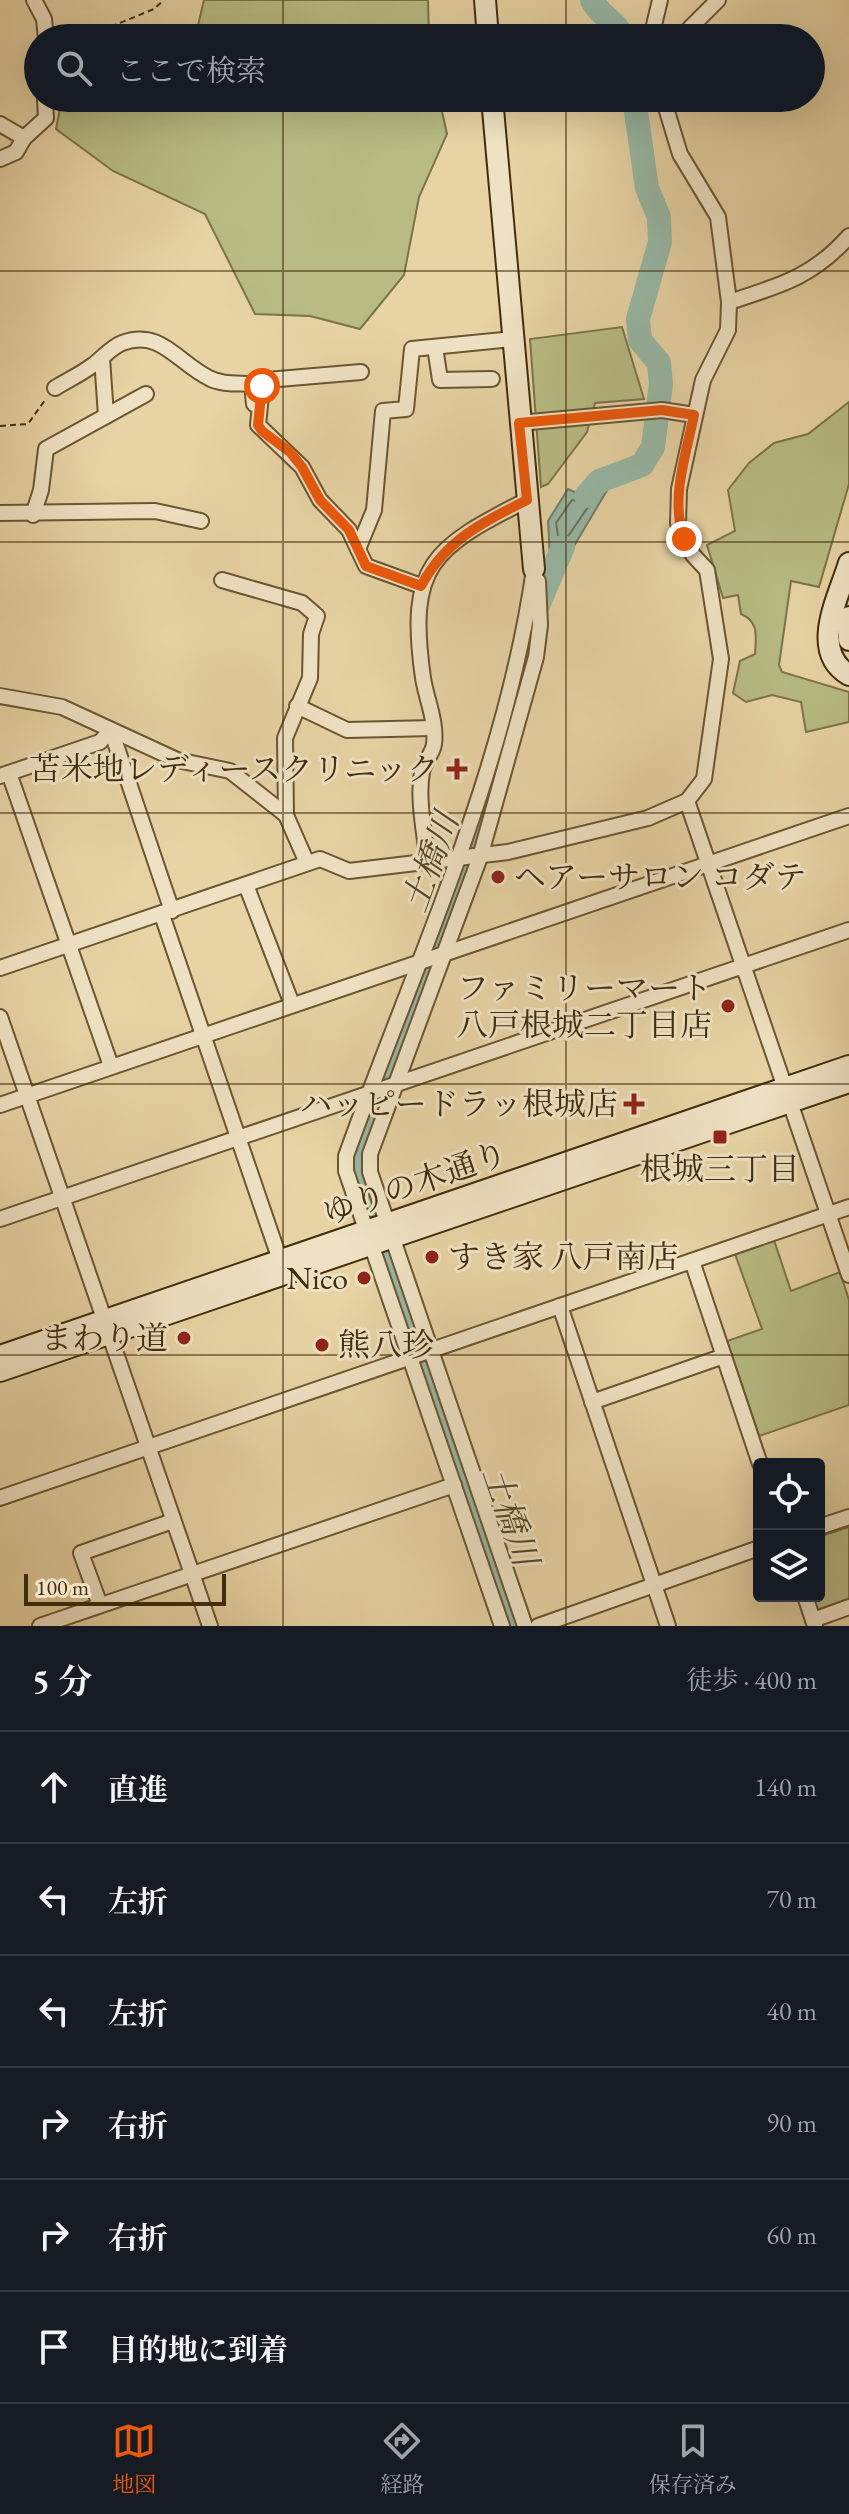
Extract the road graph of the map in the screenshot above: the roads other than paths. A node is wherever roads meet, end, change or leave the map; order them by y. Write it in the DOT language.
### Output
graph roads {
  1 [pos="34,0"];
  2 [pos="485,0"];
  3 [pos="660,0"];
  4 [pos="717,0"];
  5 [pos="45,24"];
  6 [pos="487,24"];
  7 [pos="654,24"];
  8 [pos="694,24"];
  9 [pos="46,112"];
  10 [pos="493,112"];
  11 [pos="667,112"];
  12 [pos="0,124"];
  13 [pos="24,138"];
  14 [pos="0,159"];
  15 [pos="849,236"];
  16 [pos="729,302"];
  17 [pos="513,339"];
  18 [pos="435,347"];
  19 [pos="102,358"];
  20 [pos="361,372"];
  21 [pos="492,379"];
  22 [pos="55,388"];
  23 [pos="146,394"];
  24 [pos="694,415"];
  25 [pos="106,416"];
  26 [pos="259,418"];
  27 [pos="519,423"];
  28 [pos="527,500"];
  29 [pos="0,513"];
  30 [pos="33,515"];
  31 [pos="201,521"];
  32 [pos="358,549"];
  33 [pos="849,563"];
  34 [pos="534,569"];
  35 [pos="222,580"];
  36 [pos="421,586"];
  37 [pos="849,617"];
  38 [pos="849,640"];
  39 [pos="849,675"];
  40 [pos="0,696"];
  41 [pos="297,706"];
  42 [pos="433,728"];
  43 [pos="111,730"];
  44 [pos="5,774"];
  45 [pos="687,801"];
  46 [pos="286,815"];
  47 [pos="849,816"];
  48 [pos="480,857"];
  49 [pos="460,860"];
  50 [pos="307,863"];
  51 [pos="428,863"];
  52 [pos="709,863"];
  53 [pos="246,885"];
  54 [pos="167,913"];
  55 [pos="849,930"];
  56 [pos="70,946"];
  57 [pos="448,951"];
  58 [pos="418,965"];
  59 [pos="744,966"];
  60 [pos="0,968"];
  61 [pos="292,1004"];
  62 [pos="0,1017"];
  63 [pos="203,1033"];
  64 [pos="111,1066"];
  65 [pos="849,1066"];
  66 [pos="849,1082"];
  67 [pos="398,1085"];
  68 [pos="29,1095"];
  69 [pos="369,1095"];
  70 [pos="787,1095"];
  71 [pos="0,1105"];
  72 [pos="239,1140"];
  73 [pos="63,1197"];
  74 [pos="849,1207"];
  75 [pos="828,1214"];
  76 [pos="0,1219"];
  77 [pos="380,1232"];
  78 [pos="280,1260"];
  79 [pos="692,1261"];
  80 [pos="849,1275"];
  81 [pos="560,1306"];
  82 [pos="106,1327"];
  83 [pos="431,1351"];
  84 [pos="0,1356"];
  85 [pos="724,1356"];
  86 [pos="411,1358"];
  87 [pos="0,1371"];
  88 [pos="592,1402"];
  89 [pos="147,1447"];
  90 [pos="758,1458"];
  91 [pos="454,1485"];
  92 [pos="0,1498"];
  93 [pos="849,1517"];
  94 [pos="173,1521"];
  95 [pos="825,1525"];
  96 [pos="753,1550"];
  97 [pos="191,1573"];
  98 [pos="655,1585"];
  99 [pos="807,1602"];
  100 [pos="100,1605"];
  101 [pos="849,1607"];
  102 [pos="70,1621"];
  103 [pos="814,1623"];
  104 [pos="40,1626"];
  105 [pos="210,1626"];
  106 [pos="502,1626"];
  107 [pos="525,1626"];
  108 [pos="538,1626"];
  109 [pos="668,1626"];
  1 -- 5 [label="street"];
  2 -- 6 [label="street"];
  3 -- 7 [label="street"];
  4 -- 8 [label="street"];
  9 -- 13 [label="street"];
  10 -- 17 [label="street"];
  11 -- 16 [label="street"];
  12 -- 13 [label="street"];
  13 -- 14 [label="street"];
  15 -- 16 [label="street"];
  16 -- 24 [label="street"];
  17 -- 18 [label="street"];
  17 -- 27 [label="street"];
  18 -- 21 [label="street"];
  18 -- 32 [label="street"];
  19 -- 22 [label="street"];
  19 -- 25 [label="street"];
  19 -- 26 [label="street"];
  20 -- 26 [label="street"];
  23 -- 25 [label="street"];
  24 -- 27 [label="street"];
  24 -- 45 [label="street"];
  25 -- 30 [label="street"];
  26 -- 32 [label="street"];
  27 -- 28 [label="street"];
  28 -- 34 [label="street"];
  28 -- 36 [label="street"];
  29 -- 30 [label="street"];
  30 -- 31 [label="street"];
  32 -- 36 [label="street"];
  33 -- 39 [label="street"];
  34 -- 48 [label="street"];
  34 -- 49 [label="street"];
  35 -- 41 [label="street"];
  36 -- 42 [label="street"];
  37 -- 38 [label="street"];
  40 -- 43 [label="street"];
  41 -- 42 [label="street"];
  41 -- 46 [label="street"];
  42 -- 51 [label="street"];
  43 -- 44 [label="street"];
  43 -- 46 [label="street"];
  43 -- 54 [label="street"];
  44 -- 56 [label="street"];
  45 -- 48 [label="street"];
  45 -- 52 [label="street"];
  46 -- 50 [label="street"];
  47 -- 52 [label="street"];
  48 -- 49 [label="street"];
  48 -- 57 [label="street"];
  49 -- 51 [label="street"];
  49 -- 58 [label="street"];
  50 -- 51 [label="street"];
  50 -- 53 [label="street"];
  52 -- 57 [label="street"];
  52 -- 59 [label="street"];
  53 -- 54 [label="street"];
  53 -- 61 [label="street"];
  54 -- 56 [label="street"];
  54 -- 63 [label="street"];
  55 -- 59 [label="street"];
  56 -- 60 [label="street"];
  56 -- 64 [label="street"];
  57 -- 58 [label="street"];
  57 -- 67 [label="street"];
  58 -- 61 [label="street"];
  58 -- 69 [label="street"];
  59 -- 67 [label="street"];
  59 -- 70 [label="street"];
  61 -- 63 [label="street"];
  62 -- 68 [label="street"];
  63 -- 64 [label="street"];
  63 -- 72 [label="street"];
  64 -- 68 [label="street"];
  65 -- 70 [label="street, ゆりの木通り"];
  66 -- 70 [label="street, ゆりの木通り"];
  67 -- 69 [label="street"];
  67 -- 77 [label="street"];
  68 -- 71 [label="street"];
  68 -- 73 [label="street"];
  69 -- 72 [label="street"];
  69 -- 77 [label="street"];
  70 -- 75 [label="street"];
  70 -- 77 [label="street, ゆりの木通り"];
  72 -- 73 [label="street"];
  72 -- 78 [label="street"];
  73 -- 76 [label="street"];
  73 -- 82 [label="street"];
  74 -- 75 [label="street"];
  75 -- 79 [label="street"];
  75 -- 80 [label="street"];
  77 -- 78 [label="street, ゆりの木通り"];
  77 -- 82 [label="street, ゆりの木通り"];
  77 -- 83 [label="street"];
  77 -- 86 [label="street"];
  78 -- 82 [label="street, ゆりの木通り"];
  79 -- 81 [label="street"];
  79 -- 85 [label="street"];
  81 -- 83 [label="street"];
  81 -- 88 [label="street"];
  82 -- 84 [label="street, ゆりの木通り"];
  82 -- 87 [label="street, ゆりの木通り"];
  82 -- 89 [label="street"];
  83 -- 86 [label="street"];
  83 -- 107 [label="street"];
  85 -- 88 [label="street"];
  85 -- 90 [label="street"];
  86 -- 89 [label="street"];
  86 -- 91 [label="street"];
  88 -- 98 [label="street"];
  89 -- 92 [label="street"];
  89 -- 94 [label="street"];
  91 -- 97 [label="street"];
  91 -- 106 [label="street"];
  93 -- 95 [label="street"];
  94 -- 97 [label="street"];
  94 -- 100 [label="street"];
  96 -- 98 [label="street"];
  97 -- 100 [label="street"];
  97 -- 105 [label="street"];
  98 -- 108 [label="street"];
  98 -- 109 [label="street"];
  99 -- 103 [label="street"];
  100 -- 102 [label="street"];
  101 -- 103 [label="street"];
  102 -- 104 [label="street"];
}
